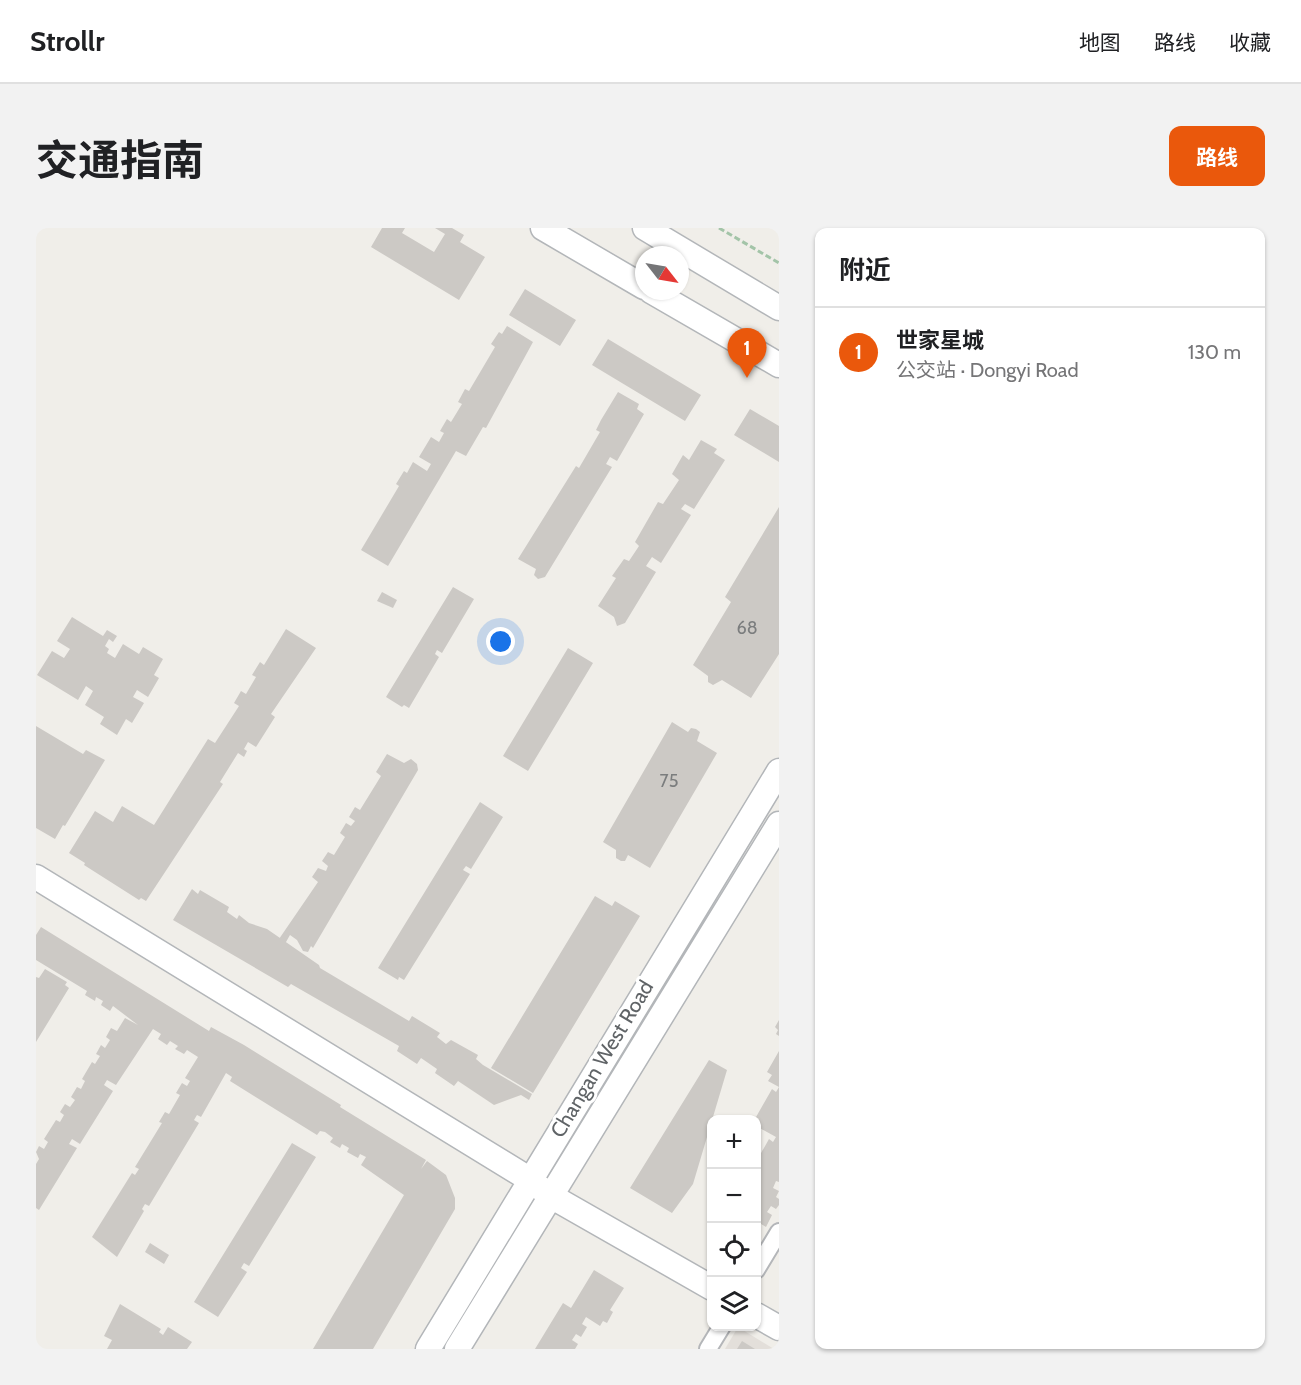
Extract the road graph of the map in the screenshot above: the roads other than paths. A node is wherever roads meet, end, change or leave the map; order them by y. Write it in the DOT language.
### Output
graph roads {
  1 [pos="543,228"];
  2 [pos="645,228"];
  3 [pos="635,282"];
  4 [pos="667,300"];
  5 [pos="779,308"];
  6 [pos="779,365"];
  7 [pos="779,771"];
  8 [pos="779,824"];
  9 [pos="36,877"];
  10 [pos="529,1179"];
  11 [pos="549,1195"];
  12 [pos="779,1232"];
  13 [pos="761,1262"];
  14 [pos="707,1286"];
  15 [pos="761,1318"];
  16 [pos="779,1328"];
  17 [pos="719,1331"];
  18 [pos="428,1349"];
  19 [pos="457,1349"];
  20 [pos="708,1349"];
  1 -- 3 [label="main road"];
  2 -- 5 [label="main road"];
  4 -- 6 [label="main road"];
  7 -- 10 [label="main road, Changan West Road"];
  8 -- 11 [label="main road, Changan West Road"];
  9 -- 10 [label="main road"];
  10 -- 11 [label="main road"];
  10 -- 18 [label="main road, Changan West Road"];
  11 -- 14 [label="main road"];
  11 -- 19 [label="main road, Changan West Road"];
  12 -- 13 [label="street"];
  15 -- 16 [label="main road"];
  17 -- 20 [label="street"];
}
